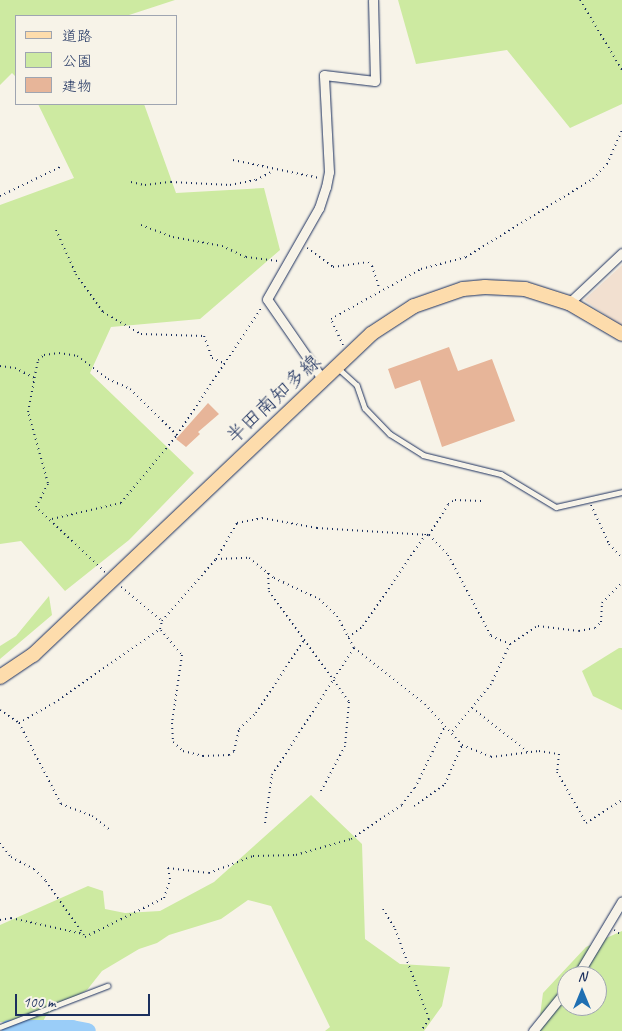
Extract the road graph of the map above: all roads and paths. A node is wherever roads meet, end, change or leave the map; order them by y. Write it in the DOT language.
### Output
graph roads {
  1 [pos="373,0"];
  2 [pos="580,0"];
  3 [pos="622,70"];
  4 [pos="622,130"];
  5 [pos="233,160"];
  6 [pos="60,167"];
  7 [pos="273,171"];
  8 [pos="131,182"];
  9 [pos="326,185"];
  10 [pos="0,196"];
  11 [pos="141,225"];
  12 [pos="56,230"];
  13 [pos="300,242"];
  14 [pos="622,253"];
  15 [pos="288,264"];
  16 [pos="380,290"];
  17 [pos="267,299"];
  18 [pos="569,302"];
  19 [pos="622,334"];
  20 [pos="348,356"];
  21 [pos="224,364"];
  22 [pos="0,366"];
  23 [pos="337,367"];
  24 [pos="35,378"];
  25 [pos="322,380"];
  26 [pos="177,435"];
  27 [pos="622,492"];
  28 [pos="589,500"];
  29 [pos="481,501"];
  30 [pos="52,519"];
  31 [pos="426,534"];
  32 [pos="429,535"];
  33 [pos="622,558"];
  34 [pos="216,559"];
  35 [pos="268,573"];
  36 [pos="112,579"];
  37 [pos="622,582"];
  38 [pos="162,621"];
  39 [pos="160,629"];
  40 [pos="348,637"];
  41 [pos="304,640"];
  42 [pos="510,644"];
  43 [pos="354,648"];
  44 [pos="0,677"];
  45 [pos="334,680"];
  46 [pos="472,708"];
  47 [pos="0,710"];
  48 [pos="19,723"];
  49 [pos="445,726"];
  50 [pos="451,733"];
  51 [pos="462,744"];
  52 [pos="528,752"];
  53 [pos="320,793"];
  54 [pos="622,800"];
  55 [pos="414,806"];
  56 [pos="265,823"];
  57 [pos="111,831"];
  58 [pos="0,842"];
  59 [pos="622,901"];
  60 [pos="383,909"];
  61 [pos="0,920"];
  62 [pos="83,934"];
  63 [pos="583,966"];
  64 [pos="107,986"];
  65 [pos="557,1001"];
  66 [pos="0,1027"];
  67 [pos="421,1031"];
  68 [pos="533,1031"];
  1 -- 9 [label="street"];
  2 -- 3 [label="path"];
  4 -- 16 [label="path"];
  5 -- 7 [label="path"];
  6 -- 10 [label="path"];
  7 -- 8 [label="path"];
  7 -- 9 [label="path"];
  9 -- 13 [label="street"];
  11 -- 15 [label="path"];
  12 -- 21 [label="path"];
  13 -- 15 [label="street"];
  13 -- 16 [label="path"];
  14 -- 18 [label="street"];
  15 -- 17 [label="street"];
  16 -- 20 [label="path"];
  17 -- 21 [label="path"];
  17 -- 25 [label="street"];
  18 -- 19 [label="main road, 半田南知多線"];
  18 -- 20 [label="main road, 半田南知多線"];
  20 -- 23 [label="main road, 半田南知多線"];
  21 -- 26 [label="path"];
  22 -- 24 [label="path"];
  23 -- 25 [label="main road, 半田南知多線"];
  23 -- 28 [label="lane"];
  24 -- 26 [label="path"];
  24 -- 30 [label="path"];
  25 -- 36 [label="main road, 半田南知多線"];
  26 -- 30 [label="path"];
  27 -- 28 [label="lane"];
  28 -- 33 [label="path"];
  29 -- 32 [label="path"];
  30 -- 36 [label="path"];
  31 -- 32 [label="path"];
  31 -- 34 [label="path"];
  31 -- 40 [label="path"];
  32 -- 42 [label="path"];
  34 -- 35 [label="path"];
  34 -- 38 [label="path"];
  35 -- 40 [label="path"];
  35 -- 41 [label="path"];
  36 -- 38 [label="path"];
  36 -- 44 [label="main road, 半田南知多線"];
  37 -- 42 [label="path"];
  38 -- 39 [label="path"];
  39 -- 41 [label="path"];
  39 -- 48 [label="path"];
  40 -- 43 [label="path"];
  41 -- 45 [label="path"];
  42 -- 46 [label="path"];
  43 -- 45 [label="path"];
  43 -- 49 [label="path"];
  45 -- 53 [label="path"];
  45 -- 56 [label="path"];
  46 -- 50 [label="path"];
  46 -- 52 [label="path"];
  47 -- 48 [label="path"];
  48 -- 57 [label="path"];
  49 -- 50 [label="path"];
  49 -- 62 [label="path"];
  50 -- 51 [label="path"];
  51 -- 52 [label="path"];
  51 -- 55 [label="path"];
  52 -- 54 [label="path"];
  58 -- 62 [label="path"];
  59 -- 63 [label="street"];
  60 -- 67 [label="path"];
  61 -- 62 [label="path"];
  64 -- 66 [label="lane"];
  65 -- 68 [label="street"];
}
